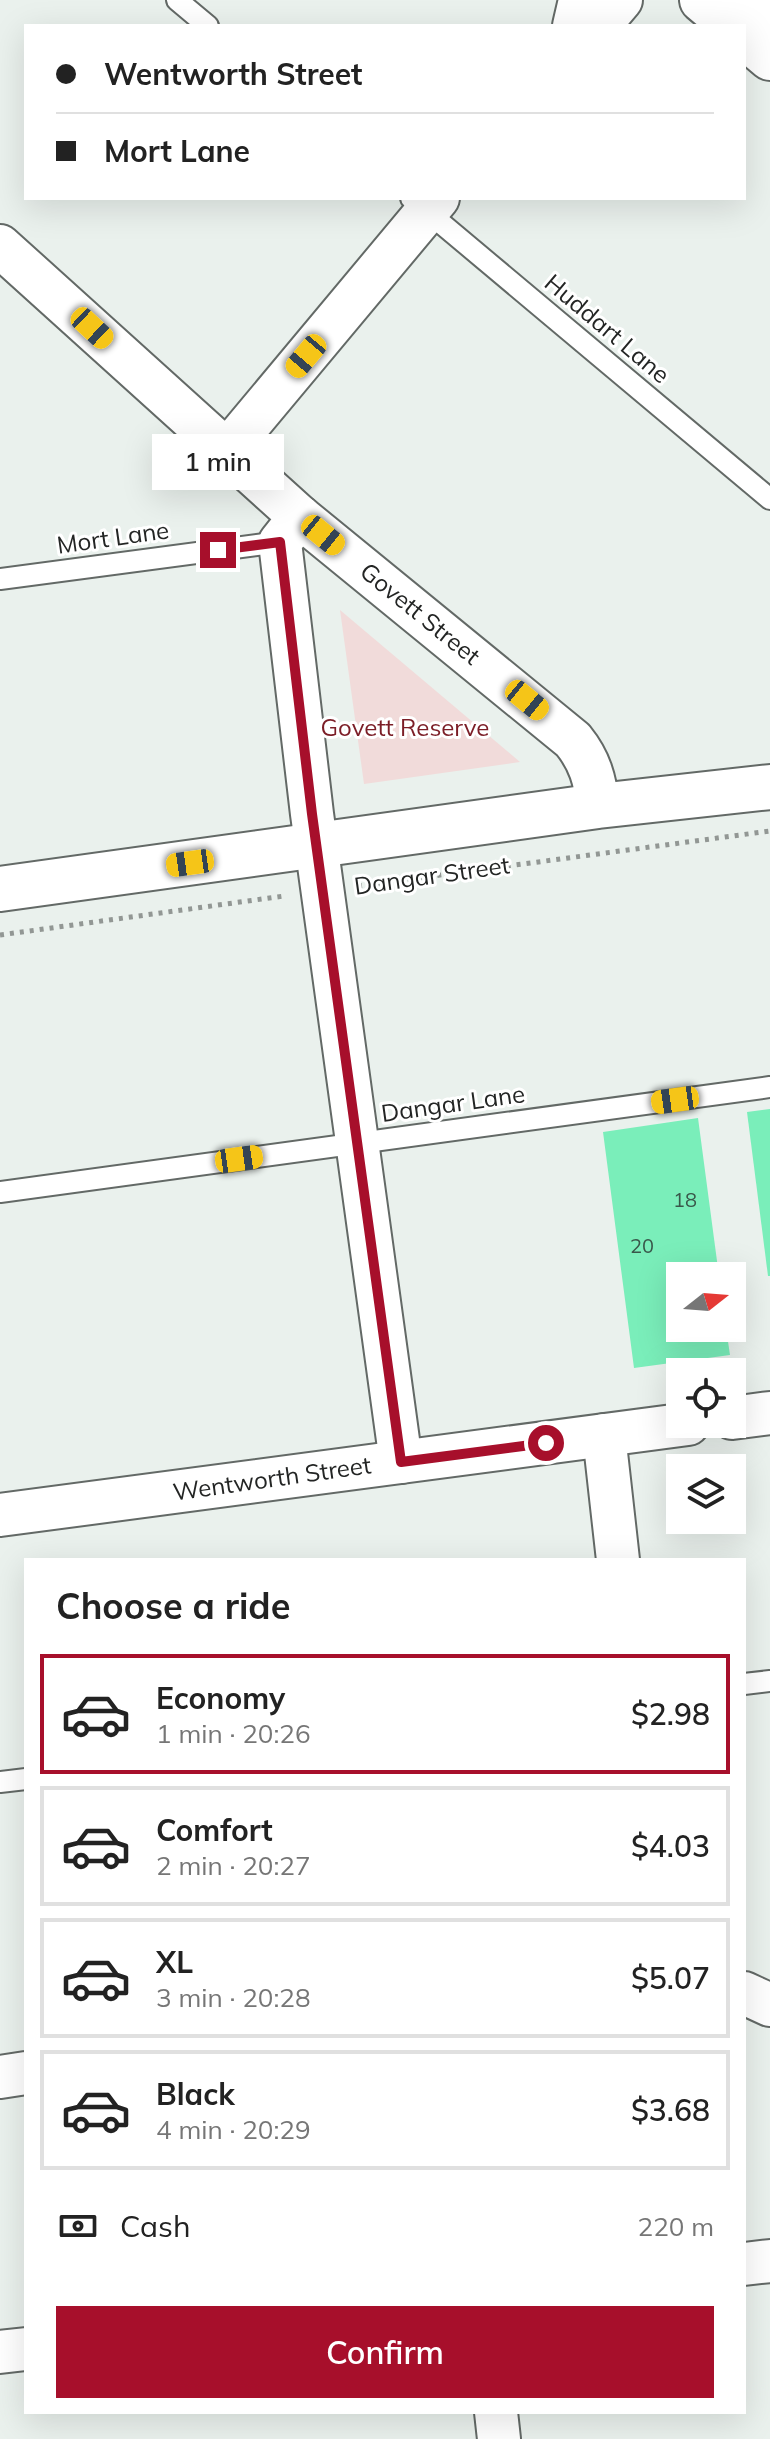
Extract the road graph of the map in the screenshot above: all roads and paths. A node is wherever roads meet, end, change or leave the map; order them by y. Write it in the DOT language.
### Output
graph roads {
  1 [pos="177,0"];
  2 [pos="580,0"];
  3 [pos="621,0"];
  4 [pos="702,0"];
  5 [pos="757,0"];
  6 [pos="770,10"];
  7 [pos="206,24"];
  8 [pos="574,24"];
  9 [pos="601,24"];
  10 [pos="731,24"];
  11 [pos="746,38"];
  12 [pos="770,58"];
  13 [pos="425,203"];
  14 [pos="8,260"];
  15 [pos="226,452"];
  16 [pos="770,499"];
  17 [pos="290,530"];
  18 [pos="0,579"];
  19 [pos="770,787"];
  20 [pos="598,806"];
  21 [pos="770,831"];
  22 [pos="316,846"];
  23 [pos="0,889"];
  24 [pos="323,890"];
  25 [pos="0,935"];
  26 [pos="770,1087"];
  27 [pos="359,1143"];
  28 [pos="0,1192"];
  29 [pos="770,1413"];
  30 [pos="746,1416"];
  31 [pos="666,1427"];
  32 [pos="604,1435"];
  33 [pos="401,1462"];
  34 [pos="0,1515"];
  35 [pos="618,1558"];
  36 [pos="770,1681"];
  37 [pos="746,1684"];
  38 [pos="24,1779"];
  39 [pos="0,1782"];
  40 [pos="746,1994"];
  41 [pos="770,2005"];
  42 [pos="24,2073"];
  43 [pos="0,2077"];
  44 [pos="770,2261"];
  45 [pos="746,2264"];
  46 [pos="24,2349"];
  47 [pos="0,2352"];
  48 [pos="496,2414"];
  49 [pos="499,2439"];
  1 -- 7 [label="lane"];
  2 -- 8 [label="street"];
  3 -- 9 [label="street"];
  4 -- 10 [label="street"];
  5 -- 6 [label="street"];
  11 -- 12 [label="street"];
  13 -- 15 [label="street"];
  13 -- 16 [label="lane, Huddart Lane"];
  14 -- 15 [label="street, Govett Street"];
  15 -- 17 [label="street, Govett Street"];
  17 -- 18 [label="lane, Mort Lane"];
  17 -- 20 [label="street, Govett Street"];
  17 -- 22 [label="street"];
  19 -- 20 [label="street, Dangar Street"];
  20 -- 22 [label="street, Dangar Street"];
  21 -- 24 [label="path, Dangar Street"];
  22 -- 23 [label="street, Dangar Street"];
  22 -- 24 [label="street"];
  24 -- 25 [label="path, Dangar Street"];
  24 -- 27 [label="street"];
  26 -- 27 [label="lane, Dangar Lane"];
  27 -- 28 [label="lane, Dangar Lane"];
  27 -- 33 [label="street"];
  29 -- 30 [label="street"];
  31 -- 32 [label="street, Wentworth Street"];
  32 -- 33 [label="street, Wentworth Street"];
  32 -- 35 [label="street"];
  33 -- 34 [label="street, Wentworth Street"];
  36 -- 37 [label="lane"];
  38 -- 39 [label="lane"];
  40 -- 41 [label="street"];
  42 -- 43 [label="street"];
  44 -- 45 [label="street"];
  46 -- 47 [label="street"];
  48 -- 49 [label="street"];
}
